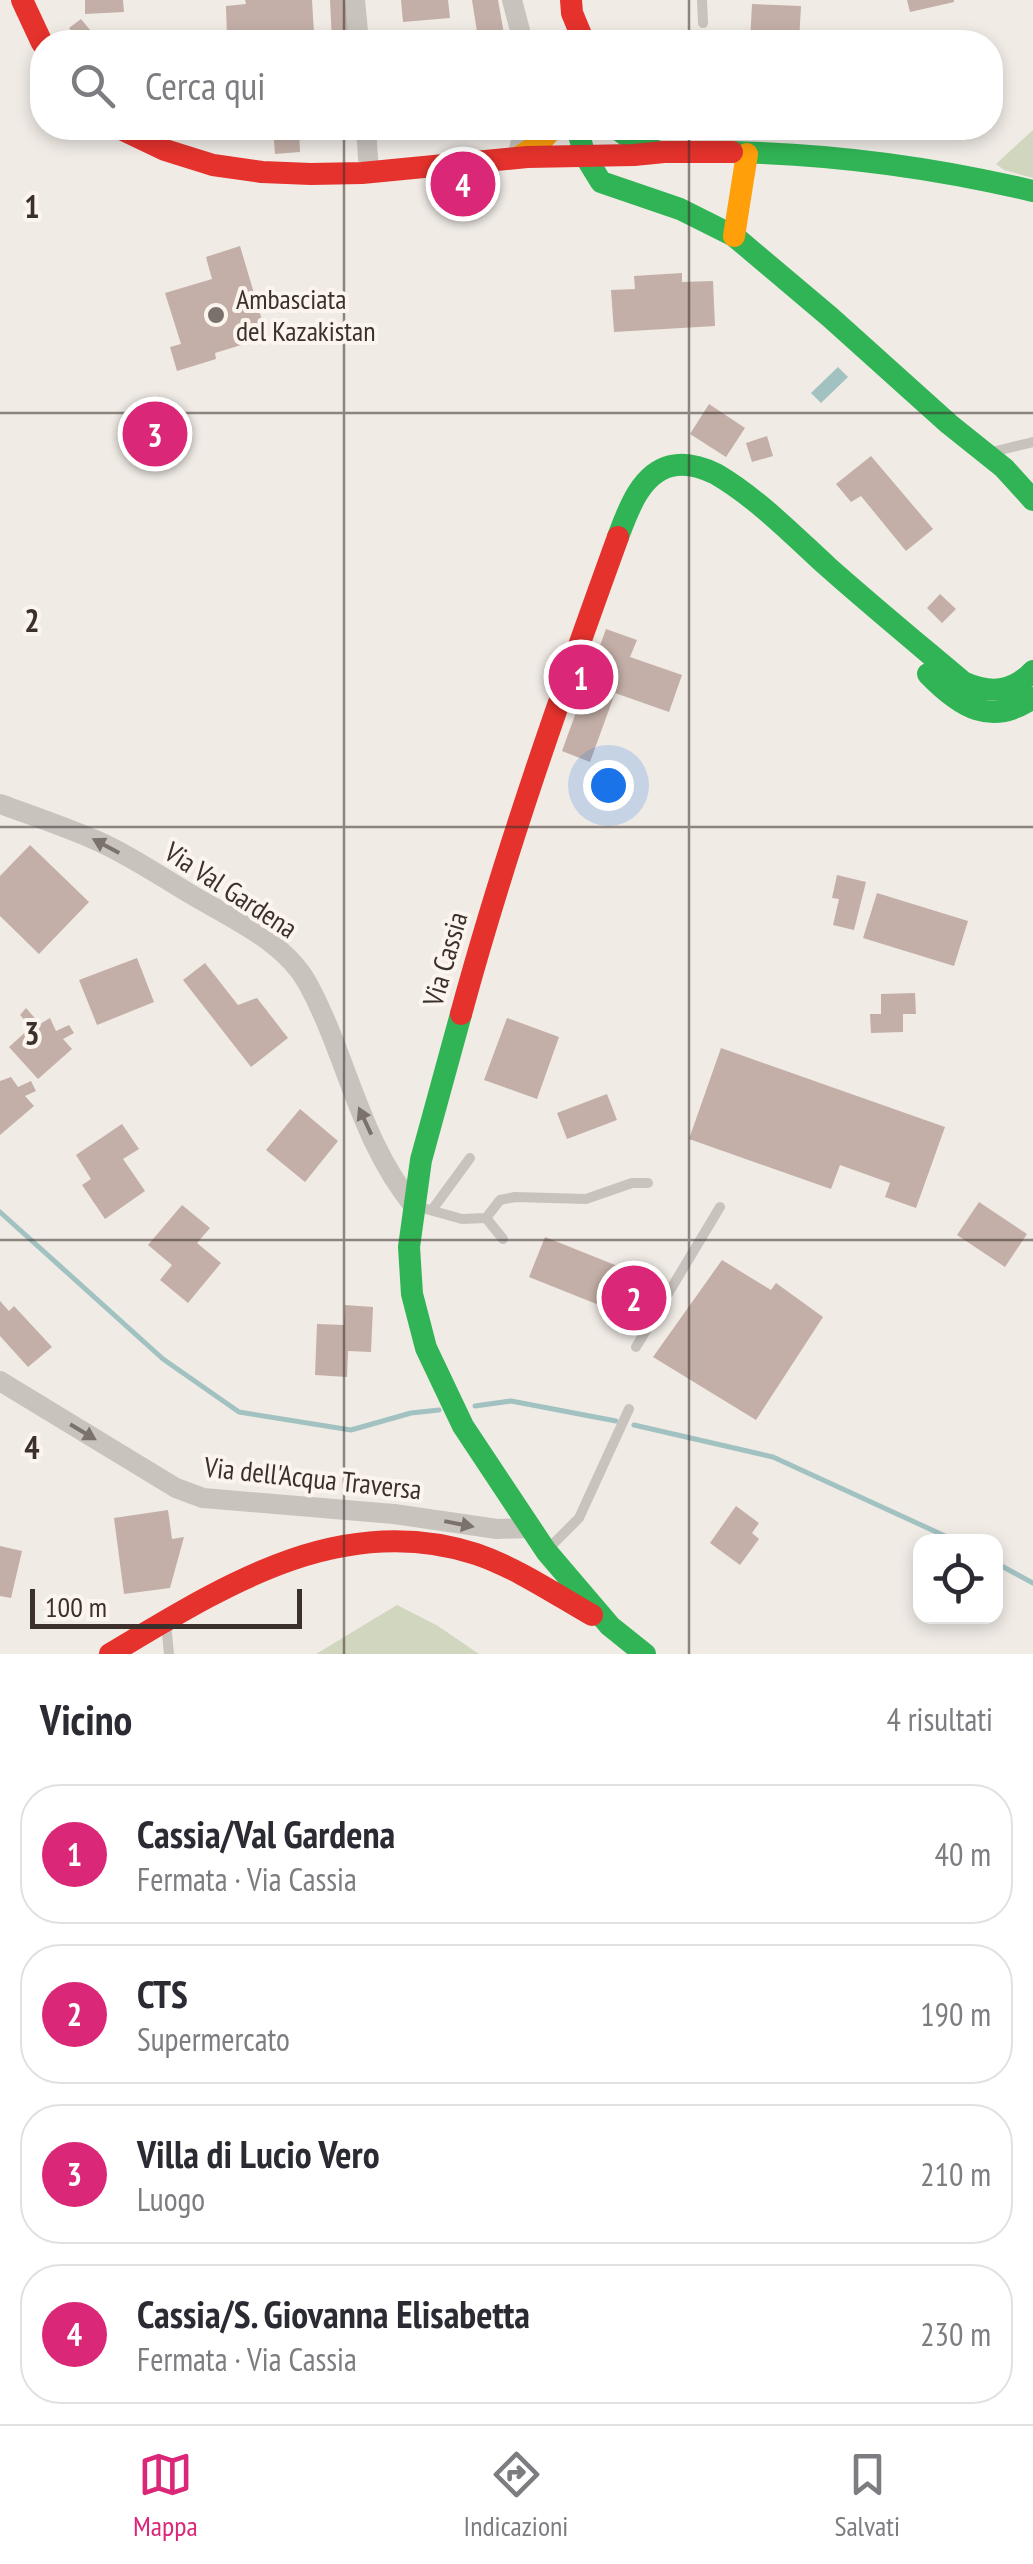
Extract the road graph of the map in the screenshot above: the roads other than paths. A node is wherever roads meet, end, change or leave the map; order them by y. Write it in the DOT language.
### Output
graph roads {
  1 [pos="22,0"];
  2 [pos="355,0"];
  3 [pos="512,0"];
  4 [pos="702,0"];
  5 [pos="571,6"];
  6 [pos="703,22"];
  7 [pos="36,30"];
  8 [pos="358,30"];
  9 [pos="520,30"];
  10 [pos="580,30"];
  11 [pos="141,140"];
  12 [pos="367,140"];
  13 [pos="521,140"];
  14 [pos="542,140"];
  15 [pos="581,140"];
  16 [pos="594,140"];
  17 [pos="632,140"];
  18 [pos="660,152"];
  19 [pos="746,154"];
  20 [pos="585,155"];
  21 [pos="517,158"];
  22 [pos="370,173"];
  23 [pos="1033,190"];
  24 [pos="734,236"];
  25 [pos="1033,442"];
  26 [pos="995,461"];
  27 [pos="1033,500"];
  28 [pos="1033,518"];
  29 [pos="850,586"];
  30 [pos="1033,671"];
  31 [pos="1033,698"];
  32 [pos="0,804"];
  33 [pos="470,1158"];
  34 [pos="648,1183"];
  35 [pos="720,1207"];
  36 [pos="422,1208"];
  37 [pos="486,1218"];
  38 [pos="503,1240"];
  39 [pos="636,1347"];
  40 [pos="0,1382"];
  41 [pos="629,1409"];
  42 [pos="530,1528"];
  43 [pos="546,1551"];
  44 [pos="522,1576"];
  45 [pos="166,1622"];
  46 [pos="610,1626"];
  47 [pos="110,1654"];
  48 [pos="169,1654"];
  49 [pos="645,1654"];
  1 -- 7 [label="street"];
  2 -- 8 [label="street"];
  3 -- 9 [label="street"];
  4 -- 6 [label="lane"];
  5 -- 10 [label="street"];
  11 -- 22 [label="street"];
  12 -- 22 [label="street"];
  13 -- 21 [label="street"];
  14 -- 21 [label="street"];
  15 -- 20 [label="street"];
  16 -- 20 [label="street"];
  17 -- 18 [label="street"];
  18 -- 19 [label="street"];
  18 -- 20 [label="street"];
  19 -- 23 [label="street"];
  19 -- 24 [label="street"];
  20 -- 21 [label="street"];
  20 -- 24 [label="street"];
  21 -- 22 [label="street"];
  24 -- 26 [label="street"];
  25 -- 26 [label="lane"];
  26 -- 27 [label="street"];
  26 -- 28 [label="street"];
  29 -- 30 [label="street, Via Cassia"];
  29 -- 31 [label="street, Via Cassia"];
  29 -- 36 [label="street, Via Cassia"];
  36 -- 32 [label="street, Via Val Gardena, one-way"];
  33 -- 36 [label="lane"];
  34 -- 37 [label="lane"];
  35 -- 39 [label="lane"];
  36 -- 37 [label="lane"];
  36 -- 42 [label="street, Via Cassia"];
  37 -- 38 [label="lane"];
  40 -- 42 [label="street, Via dell'Acqua Traversa, one-way"];
  41 -- 43 [label="lane"];
  42 -- 43 [label="street, Via Cassia"];
  43 -- 44 [label="street"];
  43 -- 46 [label="street, Via Cassia"];
  44 -- 45 [label="street"];
  44 -- 46 [label="street"];
  45 -- 47 [label="street"];
  45 -- 48 [label="lane"];
  46 -- 49 [label="street, Via Cassia"];
}
